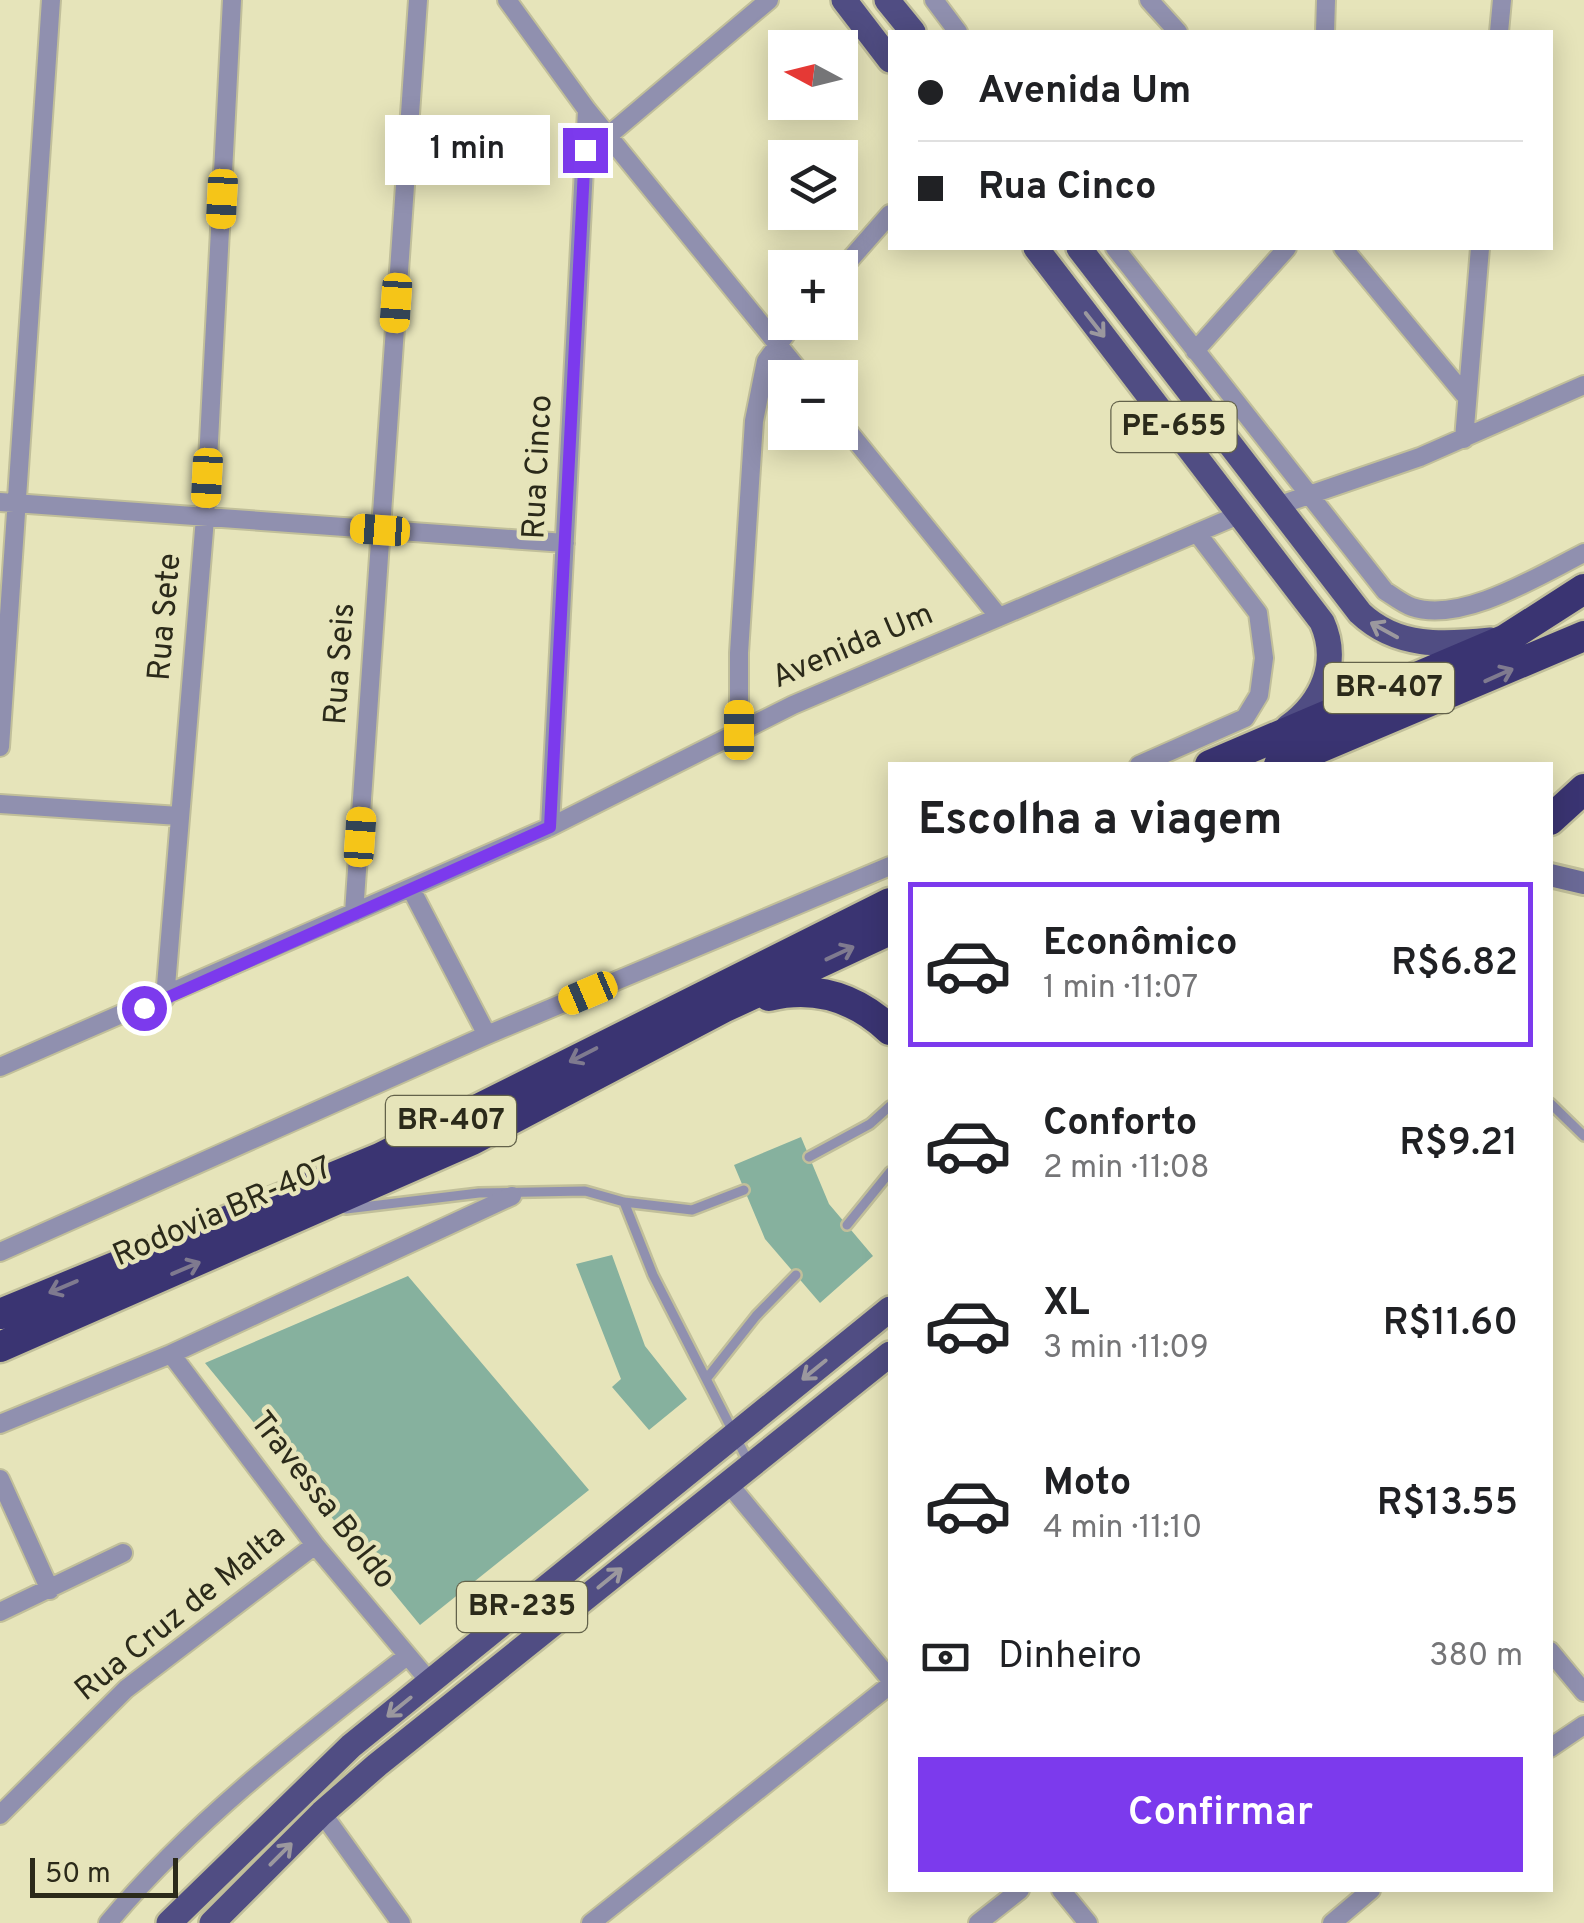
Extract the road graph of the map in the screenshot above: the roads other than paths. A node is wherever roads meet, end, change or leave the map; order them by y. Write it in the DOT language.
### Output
graph roads {
  1 [pos="51,0"];
  2 [pos="232,0"];
  3 [pos="418,0"];
  4 [pos="507,0"];
  5 [pos="770,0"];
  6 [pos="844,0"];
  7 [pos="887,0"];
  8 [pos="934,0"];
  9 [pos="1149,0"];
  10 [pos="1326,0"];
  11 [pos="1502,0"];
  12 [pos="910,30"];
  13 [pos="956,30"];
  14 [pos="1176,30"];
  15 [pos="1325,30"];
  16 [pos="1499,30"];
  17 [pos="888,57"];
  18 [pos="587,110"];
  19 [pos="609,135"];
  20 [pos="888,216"];
  21 [pos="858,250"];
  22 [pos="1038,250"];
  23 [pos="1082,250"];
  24 [pos="1116,250"];
  25 [pos="1285,250"];
  26 [pos="1346,250"];
  27 [pos="1480,250"];
  28 [pos="780,340"];
  29 [pos="777,343"];
  30 [pos="1195,351"];
  31 [pos="791,360"];
  32 [pos="1584,385"];
  33 [pos="1464,394"];
  34 [pos="1464,439"];
  35 [pos="858,442"];
  36 [pos="1312,495"];
  37 [pos="8,503"];
  38 [pos="1277,506"];
  39 [pos="1242,514"];
  40 [pos="205,518"];
  41 [pos="380,530"];
  42 [pos="1198,533"];
  43 [pos="565,544"];
  44 [pos="1584,553"];
  45 [pos="1584,589"];
  46 [pos="1000,617"];
  47 [pos="1584,636"];
  48 [pos="1506,639"];
  49 [pos="739,730"];
  50 [pos="0,746"];
  51 [pos="1275,752"];
  52 [pos="1146,762"];
  53 [pos="1225,762"];
  54 [pos="1584,788"];
  55 [pos="0,804"];
  56 [pos="179,816"];
  57 [pos="1553,817"];
  58 [pos="550,827"];
  59 [pos="888,867"];
  60 [pos="1553,876"];
  61 [pos="1584,883"];
  62 [pos="412,888"];
  63 [pos="888,904"];
  64 [pos="354,913"];
  65 [pos="888,931"];
  66 [pos="164,998"];
  67 [pos="723,1008"];
  68 [pos="888,1029"];
  69 [pos="487,1036"];
  70 [pos="0,1067"];
  71 [pos="1553,1106"];
  72 [pos="888,1108"];
  73 [pos="1584,1136"];
  74 [pos="809,1157"];
  75 [pos="888,1174"];
  76 [pos="744,1190"];
  77 [pos="512,1196"];
  78 [pos="624,1202"];
  79 [pos="313,1213"];
  80 [pos="847,1225"];
  81 [pos="0,1252"];
  82 [pos="796,1275"];
  83 [pos="888,1311"];
  84 [pos="0,1314"];
  85 [pos="0,1348"];
  86 [pos="171,1354"];
  87 [pos="888,1356"];
  88 [pos="708,1378"];
  89 [pos="0,1424"];
  90 [pos="735,1434"];
  91 [pos="750,1466"];
  92 [pos="0,1479"];
  93 [pos="728,1483"];
  94 [pos="315,1545"];
  95 [pos="123,1553"];
  96 [pos="50,1590"];
  97 [pos="0,1612"];
  98 [pos="1553,1655"];
  99 [pos="408,1656"];
  100 [pos="888,1680"];
  101 [pos="430,1682"];
  102 [pos="888,1684"];
  103 [pos="1584,1692"];
  104 [pos="1584,1724"];
  105 [pos="1553,1746"];
  106 [pos="322,1813"];
  107 [pos="0,1815"];
  108 [pos="1017,1892"];
  109 [pos="1062,1892"];
  110 [pos="1370,1892"];
  111 [pos="108,1923"];
  112 [pos="169,1923"];
  113 [pos="212,1923"];
  114 [pos="401,1923"];
  115 [pos="591,1923"];
  116 [pos="978,1923"];
  117 [pos="1088,1923"];
  118 [pos="1332,1923"];
  1 -- 37 [label="street"];
  2 -- 40 [label="street, Rua Sete"];
  3 -- 41 [label="street, Rua Seis"];
  4 -- 18 [label="street"];
  5 -- 19 [label="street"];
  6 -- 17 [label="main road"];
  7 -- 12 [label="main road"];
  8 -- 13 [label="street"];
  9 -- 14 [label="street"];
  10 -- 15 [label="street"];
  11 -- 16 [label="street"];
  18 -- 19 [label="street"];
  18 -- 43 [label="street, Rua Cinco"];
  19 -- 29 [label="street"];
  20 -- 21 [label="street"];
  22 -- 39 [label="main road, PE-655, one-way"];
  23 -- 38 [label="main road, PE-655"];
  24 -- 30 [label="street"];
  25 -- 30 [label="street"];
  26 -- 33 [label="street"];
  27 -- 33 [label="street"];
  28 -- 29 [label="street"];
  29 -- 31 [label="street"];
  29 -- 49 [label="street"];
  30 -- 36 [label="street"];
  32 -- 34 [label="street"];
  33 -- 34 [label="street"];
  34 -- 36 [label="street"];
  35 -- 46 [label="street"];
  36 -- 38 [label="street"];
  36 -- 44 [label="street"];
  37 -- 40 [label="street"];
  37 -- 50 [label="street"];
  48 -- 38 [label="main road, PE-655, one-way"];
  39 -- 42 [label="street, Avenida Um"];
  39 -- 51 [label="main road, PE-655"];
  40 -- 41 [label="street"];
  40 -- 56 [label="street, Rua Sete"];
  41 -- 43 [label="street"];
  41 -- 64 [label="street, Rua Seis"];
  42 -- 46 [label="street, Avenida Um"];
  42 -- 52 [label="street"];
  43 -- 58 [label="street, Rua Cinco"];
  45 -- 48 [label="highway, BR-407"];
  46 -- 49 [label="street, Avenida Um"];
  51 -- 47 [label="highway, one-way"];
  48 -- 51 [label="highway, BR-407"];
  49 -- 58 [label="street, Avenida Um"];
  51 -- 53 [label="highway, BR-407"];
  54 -- 57 [label="highway"];
  55 -- 56 [label="street"];
  56 -- 66 [label="street, Rua Sete"];
  58 -- 62 [label="street, Avenida Um"];
  59 -- 69 [label="street"];
  60 -- 61 [label="street"];
  62 -- 64 [label="street, Avenida Um"];
  62 -- 69 [label="street"];
  63 -- 84 [label="highway, BR-407, one-way"];
  64 -- 66 [label="street, Avenida Um"];
  67 -- 65 [label="highway, one-way"];
  66 -- 70 [label="street, Avenida Um"];
  67 -- 68 [label="highway"];
  67 -- 79 [label="highway, Rodovia BR-407 / BR-407"];
  69 -- 81 [label="street"];
  71 -- 73 [label="lane"];
  72 -- 74 [label="lane"];
  75 -- 80 [label="lane"];
  76 -- 78 [label="lane"];
  77 -- 78 [label="lane"];
  77 -- 79 [label="lane"];
  77 -- 86 [label="street"];
  78 -- 88 [label="lane"];
  85 -- 79 [label="highway, Rodovia BR-407 / BR-407, one-way"];
  82 -- 88 [label="lane"];
  83 -- 90 [label="main road, BR-235 / BR-235, one-way"];
  86 -- 89 [label="street"];
  86 -- 94 [label="street, Travessa Boldo"];
  87 -- 91 [label="main road, BR-235 / BR-235"];
  88 -- 90 [label="lane"];
  90 -- 91 [label="lane"];
  90 -- 101 [label="main road, BR-235 / BR-235"];
  91 -- 93 [label="main road, BR-235 / BR-235"];
  92 -- 96 [label="street"];
  93 -- 100 [label="street"];
  106 -- 93 [label="main road, BR-235 / BR-235, one-way"];
  94 -- 99 [label="street, Travessa Boldo"];
  94 -- 107 [label="street, Rua Cruz de Malta"];
  95 -- 96 [label="street"];
  96 -- 97 [label="street"];
  98 -- 103 [label="street"];
  99 -- 101 [label="street, Travessa Boldo"];
  99 -- 111 [label="street"];
  101 -- 112 [label="main road, BR-235 / BR-235, one-way"];
  102 -- 115 [label="street"];
  104 -- 105 [label="street"];
  113 -- 106 [label="main road, BR-235 / BR-235, one-way"];
  106 -- 114 [label="street"];
  108 -- 116 [label="street"];
  109 -- 117 [label="street"];
  110 -- 118 [label="street"];
}
